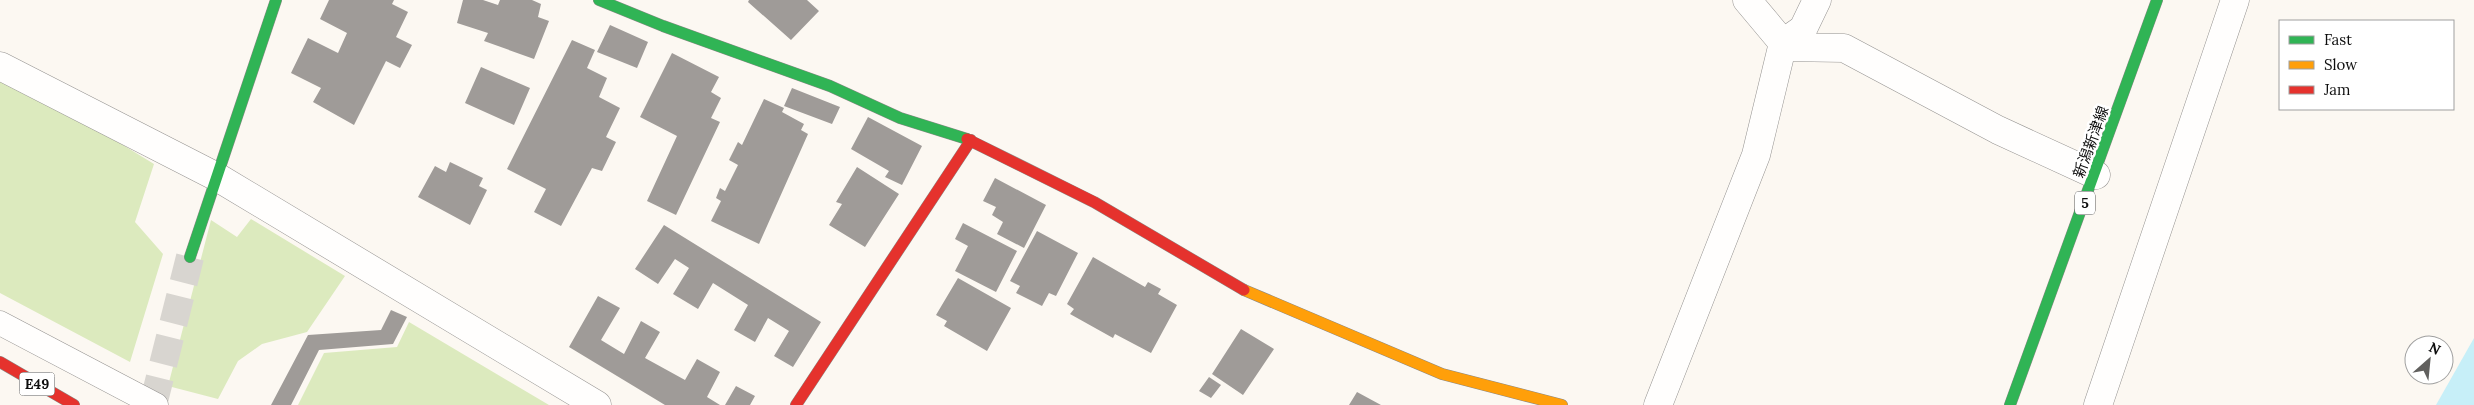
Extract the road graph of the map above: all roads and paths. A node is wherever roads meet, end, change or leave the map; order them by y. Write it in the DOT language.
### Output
graph roads {
  1 [pos="276,0"];
  2 [pos="600,0"];
  3 [pos="1747,0"];
  4 [pos="1817,0"];
  5 [pos="2157,0"];
  6 [pos="2235,0"];
  7 [pos="1783,45"];
  8 [pos="0,66"];
  9 [pos="971,140"];
  10 [pos="2096,174"];
  11 [pos="217,176"];
  12 [pos="190,257"];
  13 [pos="0,323"];
  14 [pos="0,362"];
  15 [pos="74,405"];
  16 [pos="156,405"];
  17 [pos="597,405"];
  18 [pos="796,405"];
  19 [pos="1562,405"];
  20 [pos="1658,405"];
  21 [pos="2010,405"];
  22 [pos="2098,405"];
  1 -- 11 [label="main road"];
  2 -- 9 [label="main road"];
  3 -- 7 [label="street"];
  4 -- 7 [label="street"];
  5 -- 10 [label="main road, 新潟新津線 / 5"];
  6 -- 22 [label="street"];
  7 -- 10 [label="street"];
  7 -- 20 [label="street"];
  8 -- 11 [label="street"];
  9 -- 18 [label="main road"];
  9 -- 19 [label="main road"];
  10 -- 21 [label="main road, 新潟新津線 / 5"];
  11 -- 12 [label="main road"];
  11 -- 17 [label="street"];
  13 -- 16 [label="lane"];
  14 -- 15 [label="main road, E49"];
}
